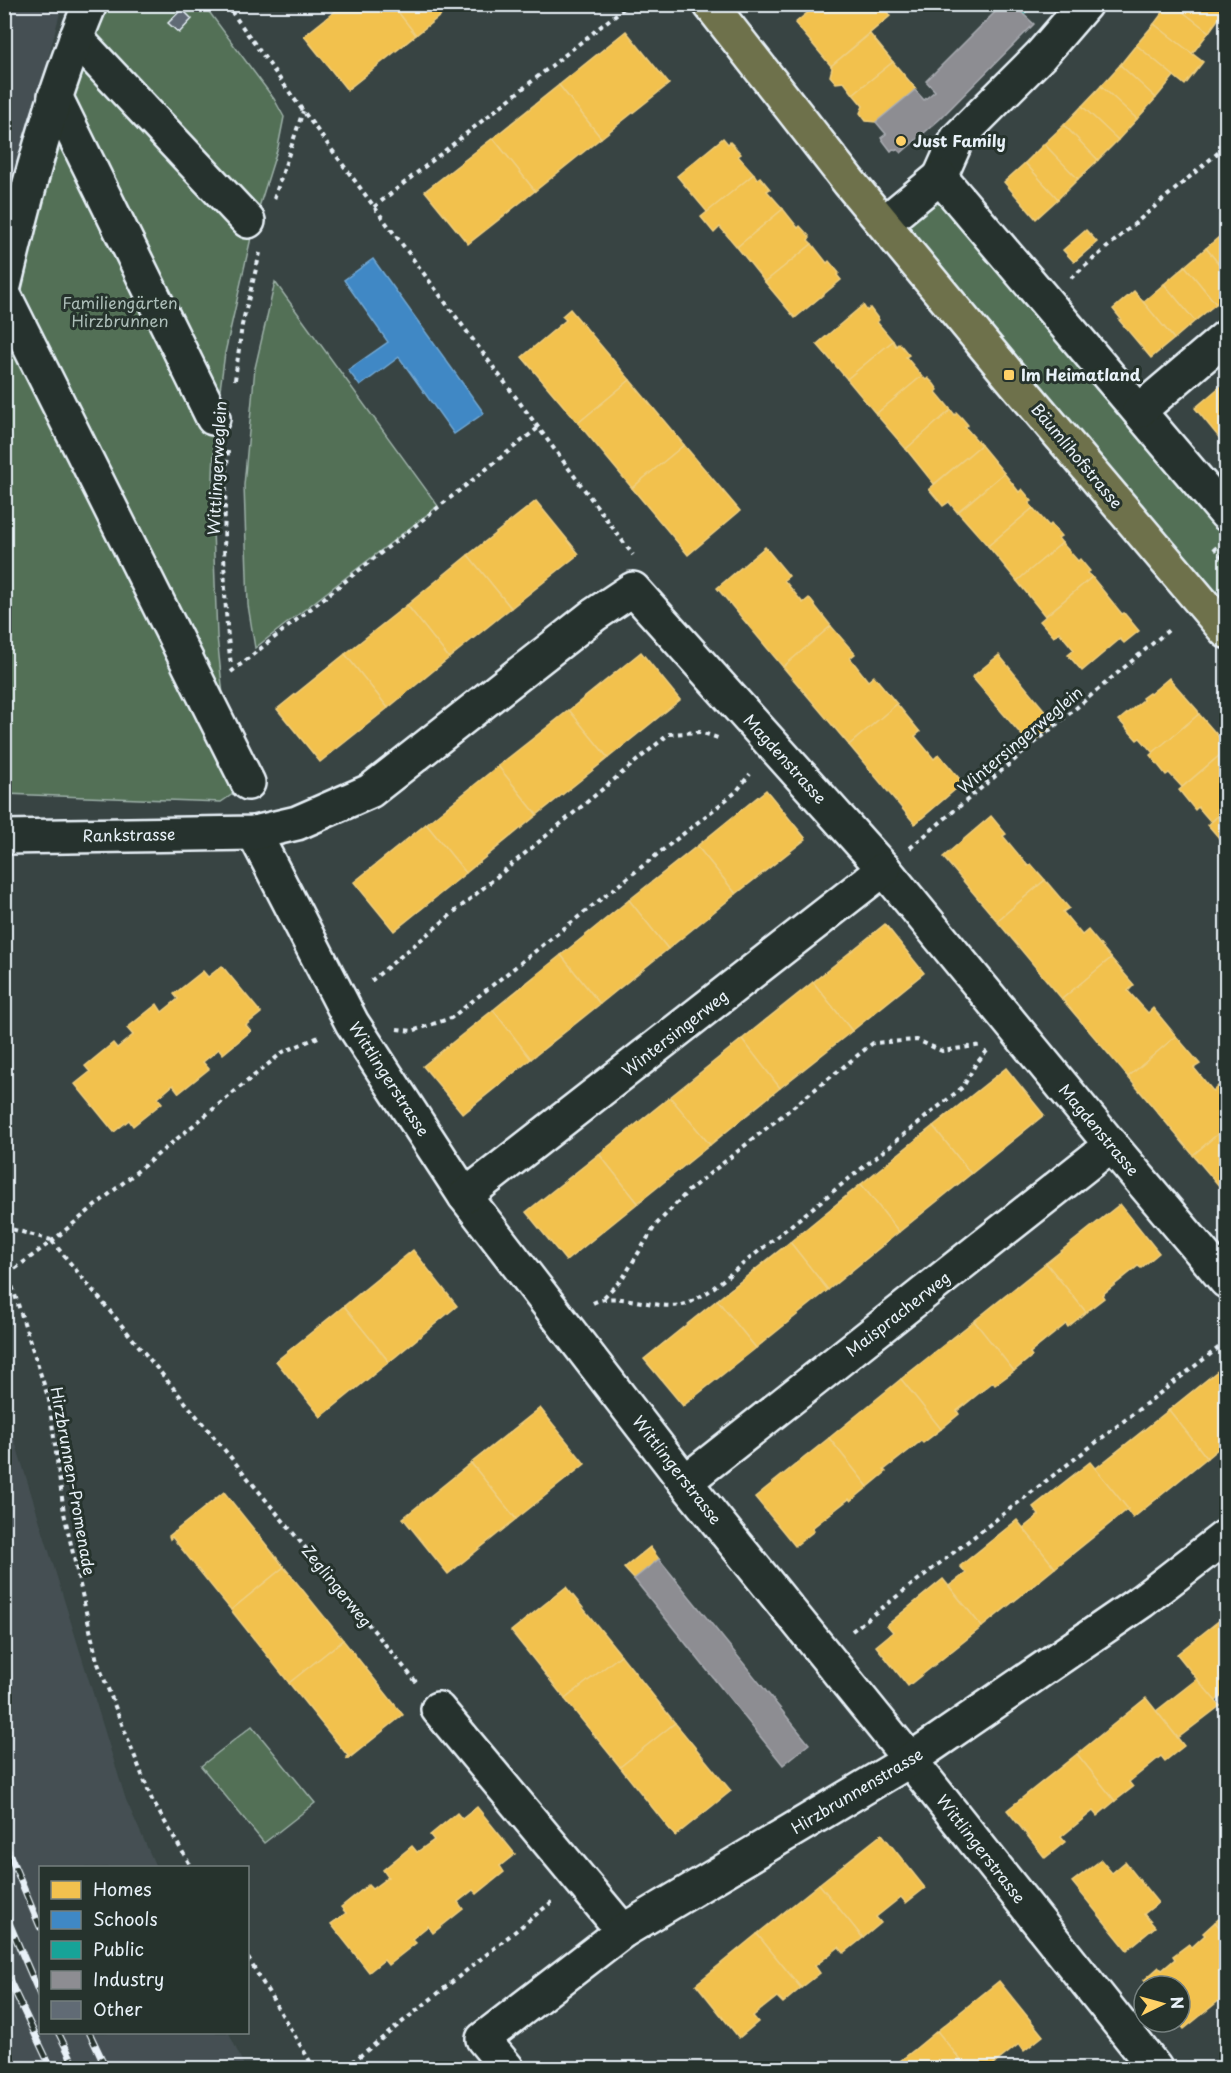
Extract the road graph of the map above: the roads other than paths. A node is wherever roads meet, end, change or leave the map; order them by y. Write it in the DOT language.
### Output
graph roads {
  1 [pos="90,4"];
  2 [pos="710,4"];
  3 [pos="1085,4"];
  4 [pos="76,38"];
  5 [pos="55,96"];
  6 [pos="940,177"];
  7 [pos="259,214"];
  8 [pos="884,223"];
  9 [pos="4,285"];
  10 [pos="4,295"];
  11 [pos="1227,337"];
  12 [pos="1139,411"];
  13 [pos="213,418"];
  14 [pos="1227,514"];
  15 [pos="1225,627"];
  16 [pos="248,783"];
  17 [pos="254,833"];
  18 [pos="4,837"];
  19 [pos="884,869"];
  20 [pos="1111,1145"];
  21 [pos="465,1196"];
  22 [pos="1227,1281"];
  23 [pos="685,1482"];
  24 [pos="1227,1536"];
  25 [pos="438,1709"];
  26 [pos="910,1760"];
  27 [pos="623,1931"];
  28 [pos="507,2068"];
  29 [pos="1155,2068"];
  1 -- 4 [label="street"];
  2 -- 8 [label="main road, Bäumlihofstrasse"];
  3 -- 6 [label="street"];
  4 -- 5 [label="street"];
  4 -- 7 [label="street"];
  5 -- 9 [label="street"];
  5 -- 13 [label="street"];
  6 -- 8 [label="street"];
  6 -- 12 [label="street"];
  8 -- 15 [label="main road, Bäumlihofstrasse"];
  10 -- 16 [label="street"];
  11 -- 12 [label="street"];
  12 -- 14 [label="street"];
  17 -- 18 [label="street, Rankstrasse"];
  17 -- 19 [label="street, Magdenstrasse"];
  17 -- 21 [label="street, Wittlingerstrasse"];
  19 -- 20 [label="street, Magdenstrasse"];
  19 -- 21 [label="street, Wintersingerweg"];
  20 -- 22 [label="street, Magdenstrasse"];
  20 -- 23 [label="street, Maispracherweg"];
  21 -- 23 [label="street, Wittlingerstrasse"];
  23 -- 26 [label="street, Wittlingerstrasse"];
  24 -- 26 [label="street, Hirzbrunnenstrasse"];
  25 -- 27 [label="street"];
  26 -- 27 [label="street, Hirzbrunnenstrasse"];
  26 -- 29 [label="street, Wittlingerstrasse"];
  27 -- 28 [label="street, Hirzbrunnenstrasse"];
}
